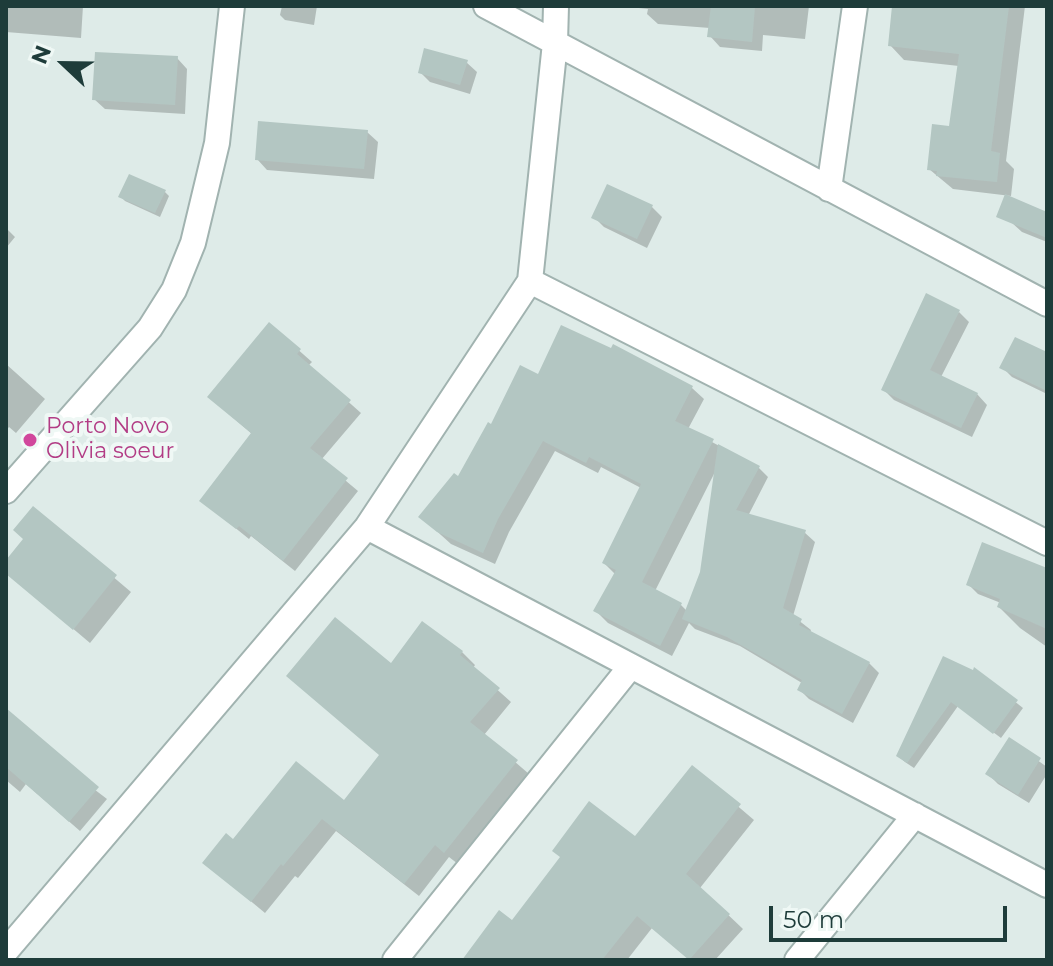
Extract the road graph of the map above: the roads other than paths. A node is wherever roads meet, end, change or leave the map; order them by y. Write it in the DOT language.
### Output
graph roads {
  1 [pos="232,6"];
  2 [pos="486,6"];
  3 [pos="556,6"];
  4 [pos="855,6"];
  5 [pos="555,43"];
  6 [pos="829,189"];
  7 [pos="530,281"];
  8 [pos="1047,304"];
  9 [pos="6,491"];
  10 [pos="367,527"];
  11 [pos="1047,543"];
  12 [pos="631,666"];
  13 [pos="915,815"];
  14 [pos="1047,885"];
  15 [pos="6,951"];
  16 [pos="395,960"];
  17 [pos="797,960"];
  1 -- 9 [label="street"];
  2 -- 5 [label="street"];
  3 -- 5 [label="street"];
  4 -- 6 [label="street"];
  5 -- 6 [label="street"];
  5 -- 7 [label="street"];
  6 -- 8 [label="street"];
  7 -- 10 [label="street"];
  7 -- 11 [label="street"];
  10 -- 12 [label="street"];
  10 -- 15 [label="street"];
  12 -- 13 [label="street"];
  12 -- 16 [label="street"];
  13 -- 14 [label="street"];
  13 -- 17 [label="street"];
}
